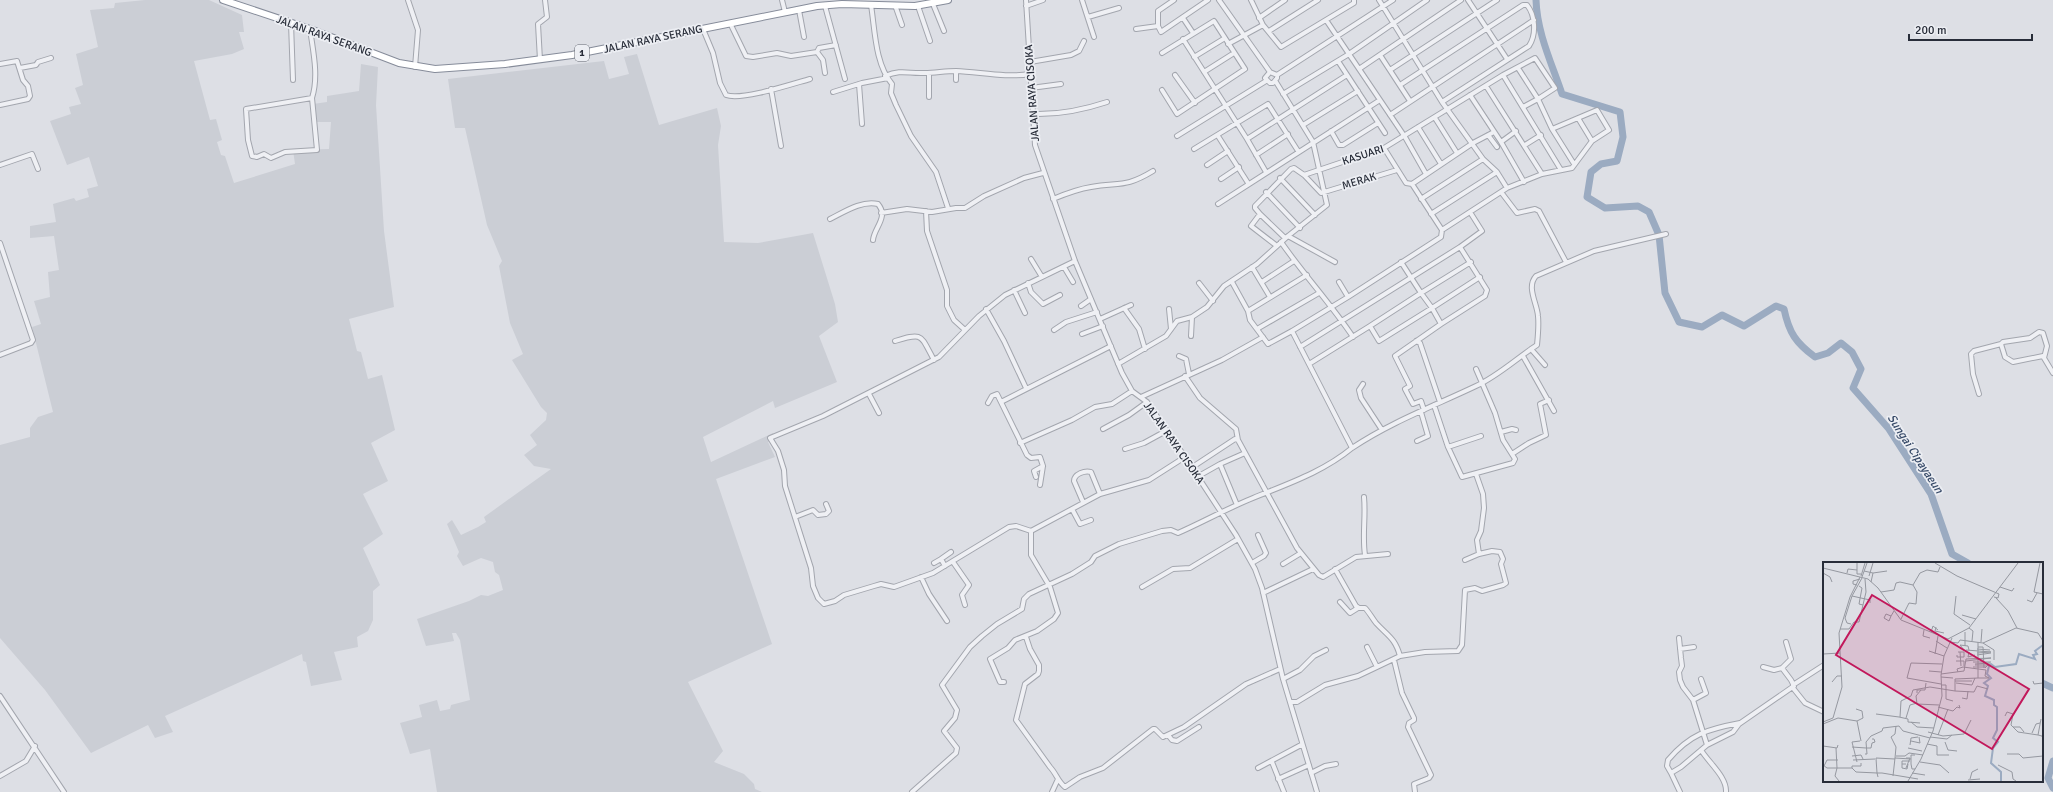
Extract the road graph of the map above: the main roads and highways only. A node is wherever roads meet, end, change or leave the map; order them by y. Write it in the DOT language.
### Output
graph roads {
  1 [pos="223,0"];
  2 [pos="948,0"];
  3 [pos="935,2"];
  4 [pos="817,3"];
  1 -- 4 [label="highway, JALAN RAYA SERANG / 1"];
  2 -- 3 [label="highway, JALAN RAYA SERANG / 1"];
  3 -- 4 [label="highway, JALAN RAYA SERANG / 1"];
}
